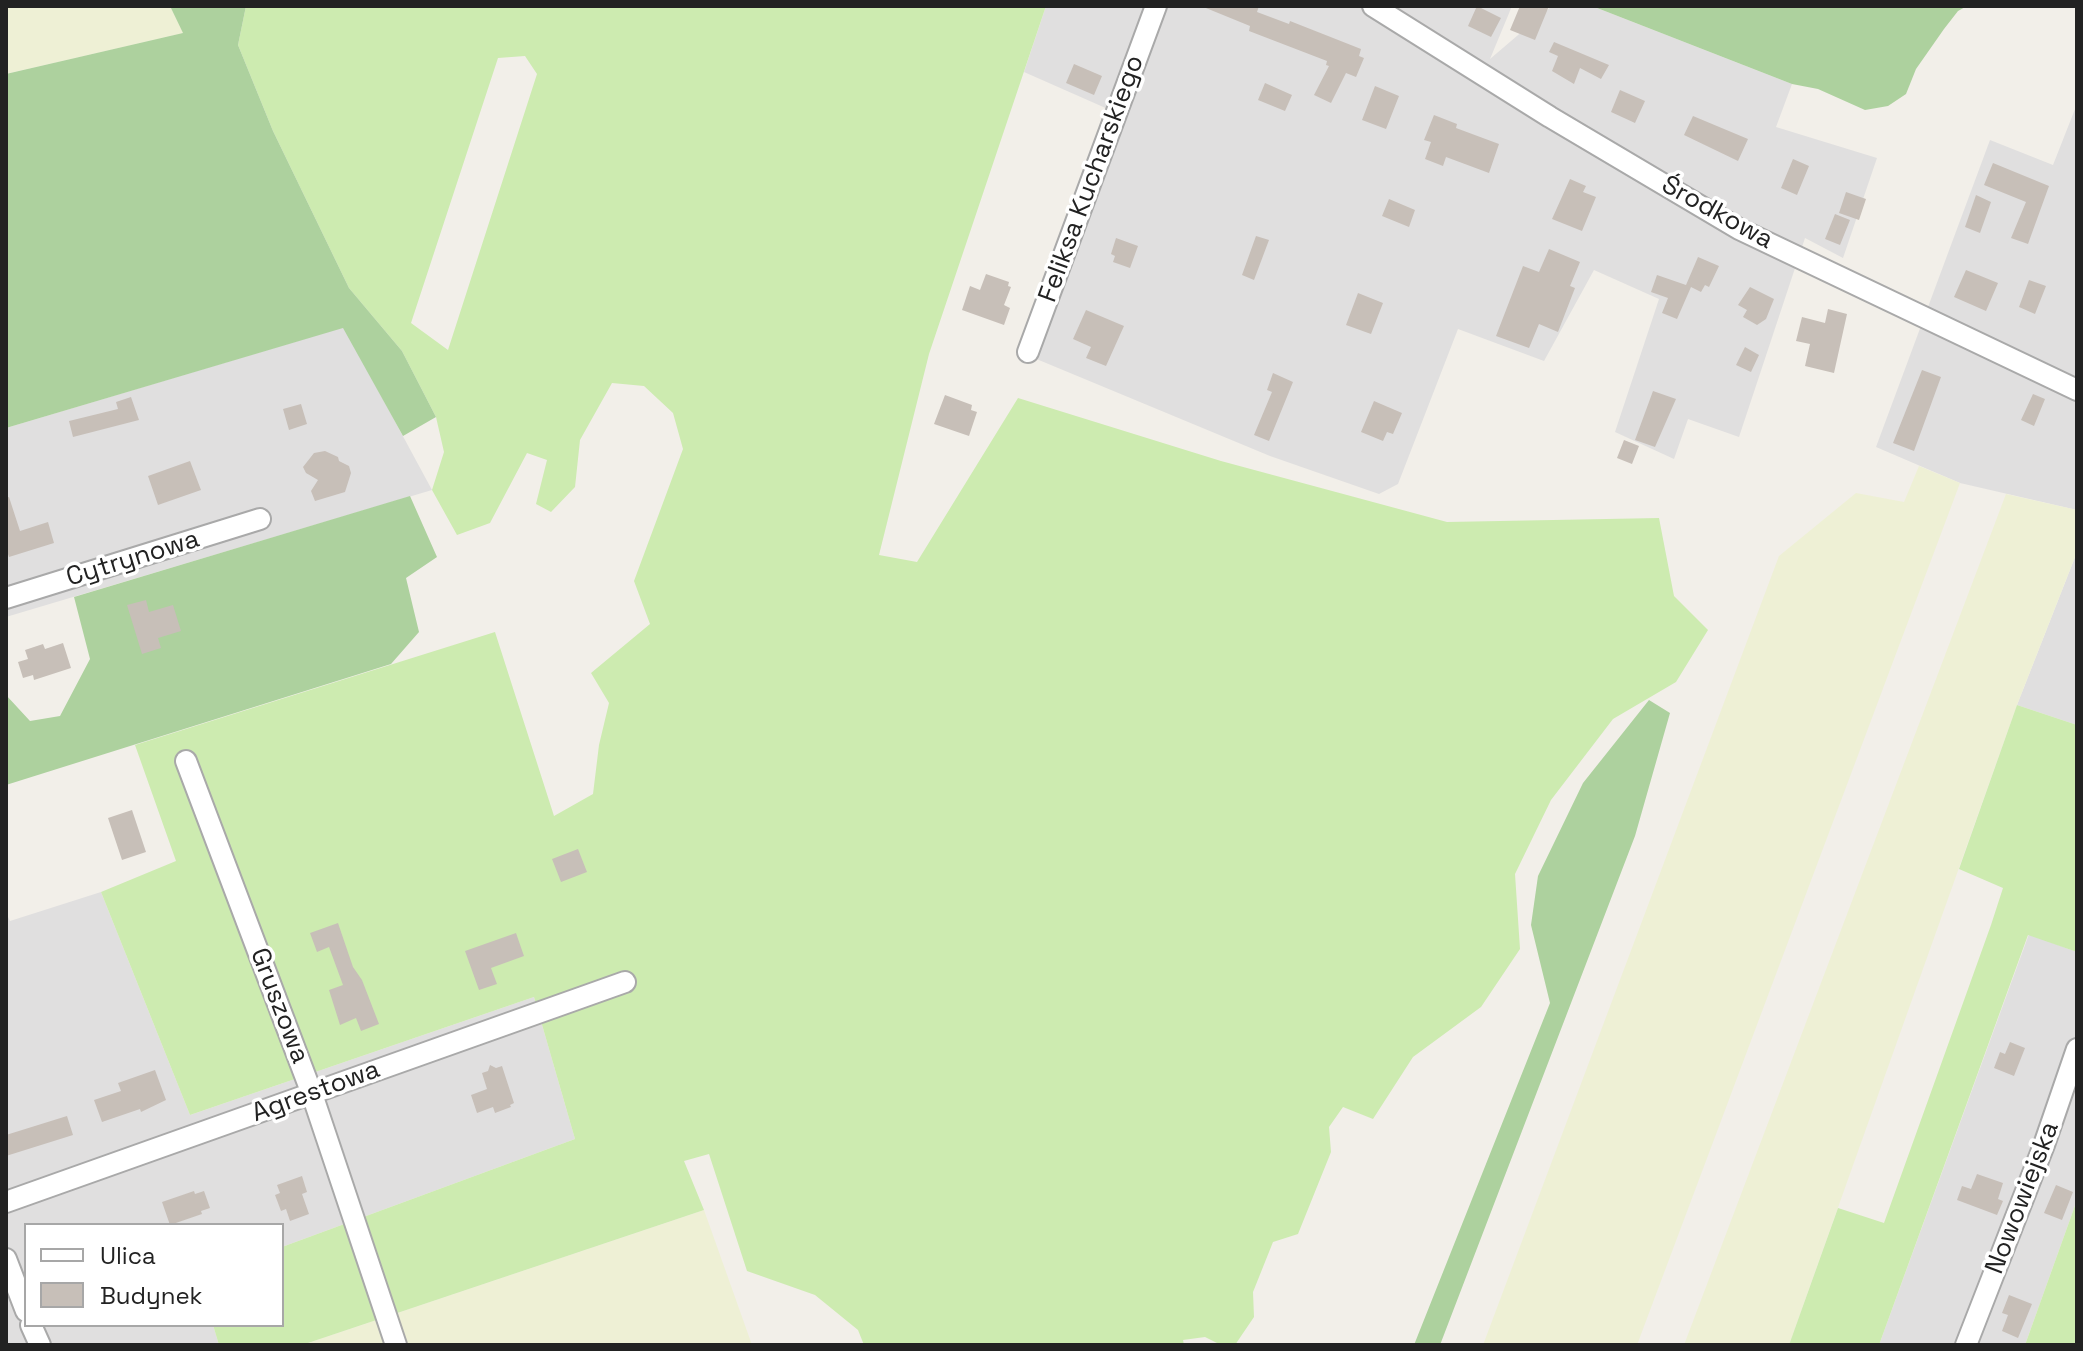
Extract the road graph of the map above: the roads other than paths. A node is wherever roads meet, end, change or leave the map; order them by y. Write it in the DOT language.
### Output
graph roads {
  1 [pos="1156,6"];
  2 [pos="1373,6"];
  3 [pos="1028,352"];
  4 [pos="2077,390"];
  5 [pos="260,519"];
  6 [pos="6,598"];
  7 [pos="186,761"];
  8 [pos="625,982"];
  9 [pos="2077,1049"];
  10 [pos="312,1094"];
  11 [pos="6,1202"];
  12 [pos="6,1259"];
  13 [pos="24,1306"];
  14 [pos="396,1345"];
  15 [pos="1966,1345"];
  1 -- 3 [label="street, Feliksa Kucharskiego"];
  2 -- 4 [label="street, Środkowa"];
  5 -- 6 [label="street, Cytrynowa"];
  7 -- 10 [label="street, Gruszowa"];
  8 -- 10 [label="street, Agrestowa"];
  9 -- 15 [label="street, Nowowiejska"];
  10 -- 11 [label="street, Agrestowa"];
  10 -- 14 [label="street, Gruszowa"];
  12 -- 13 [label="street"];
}
